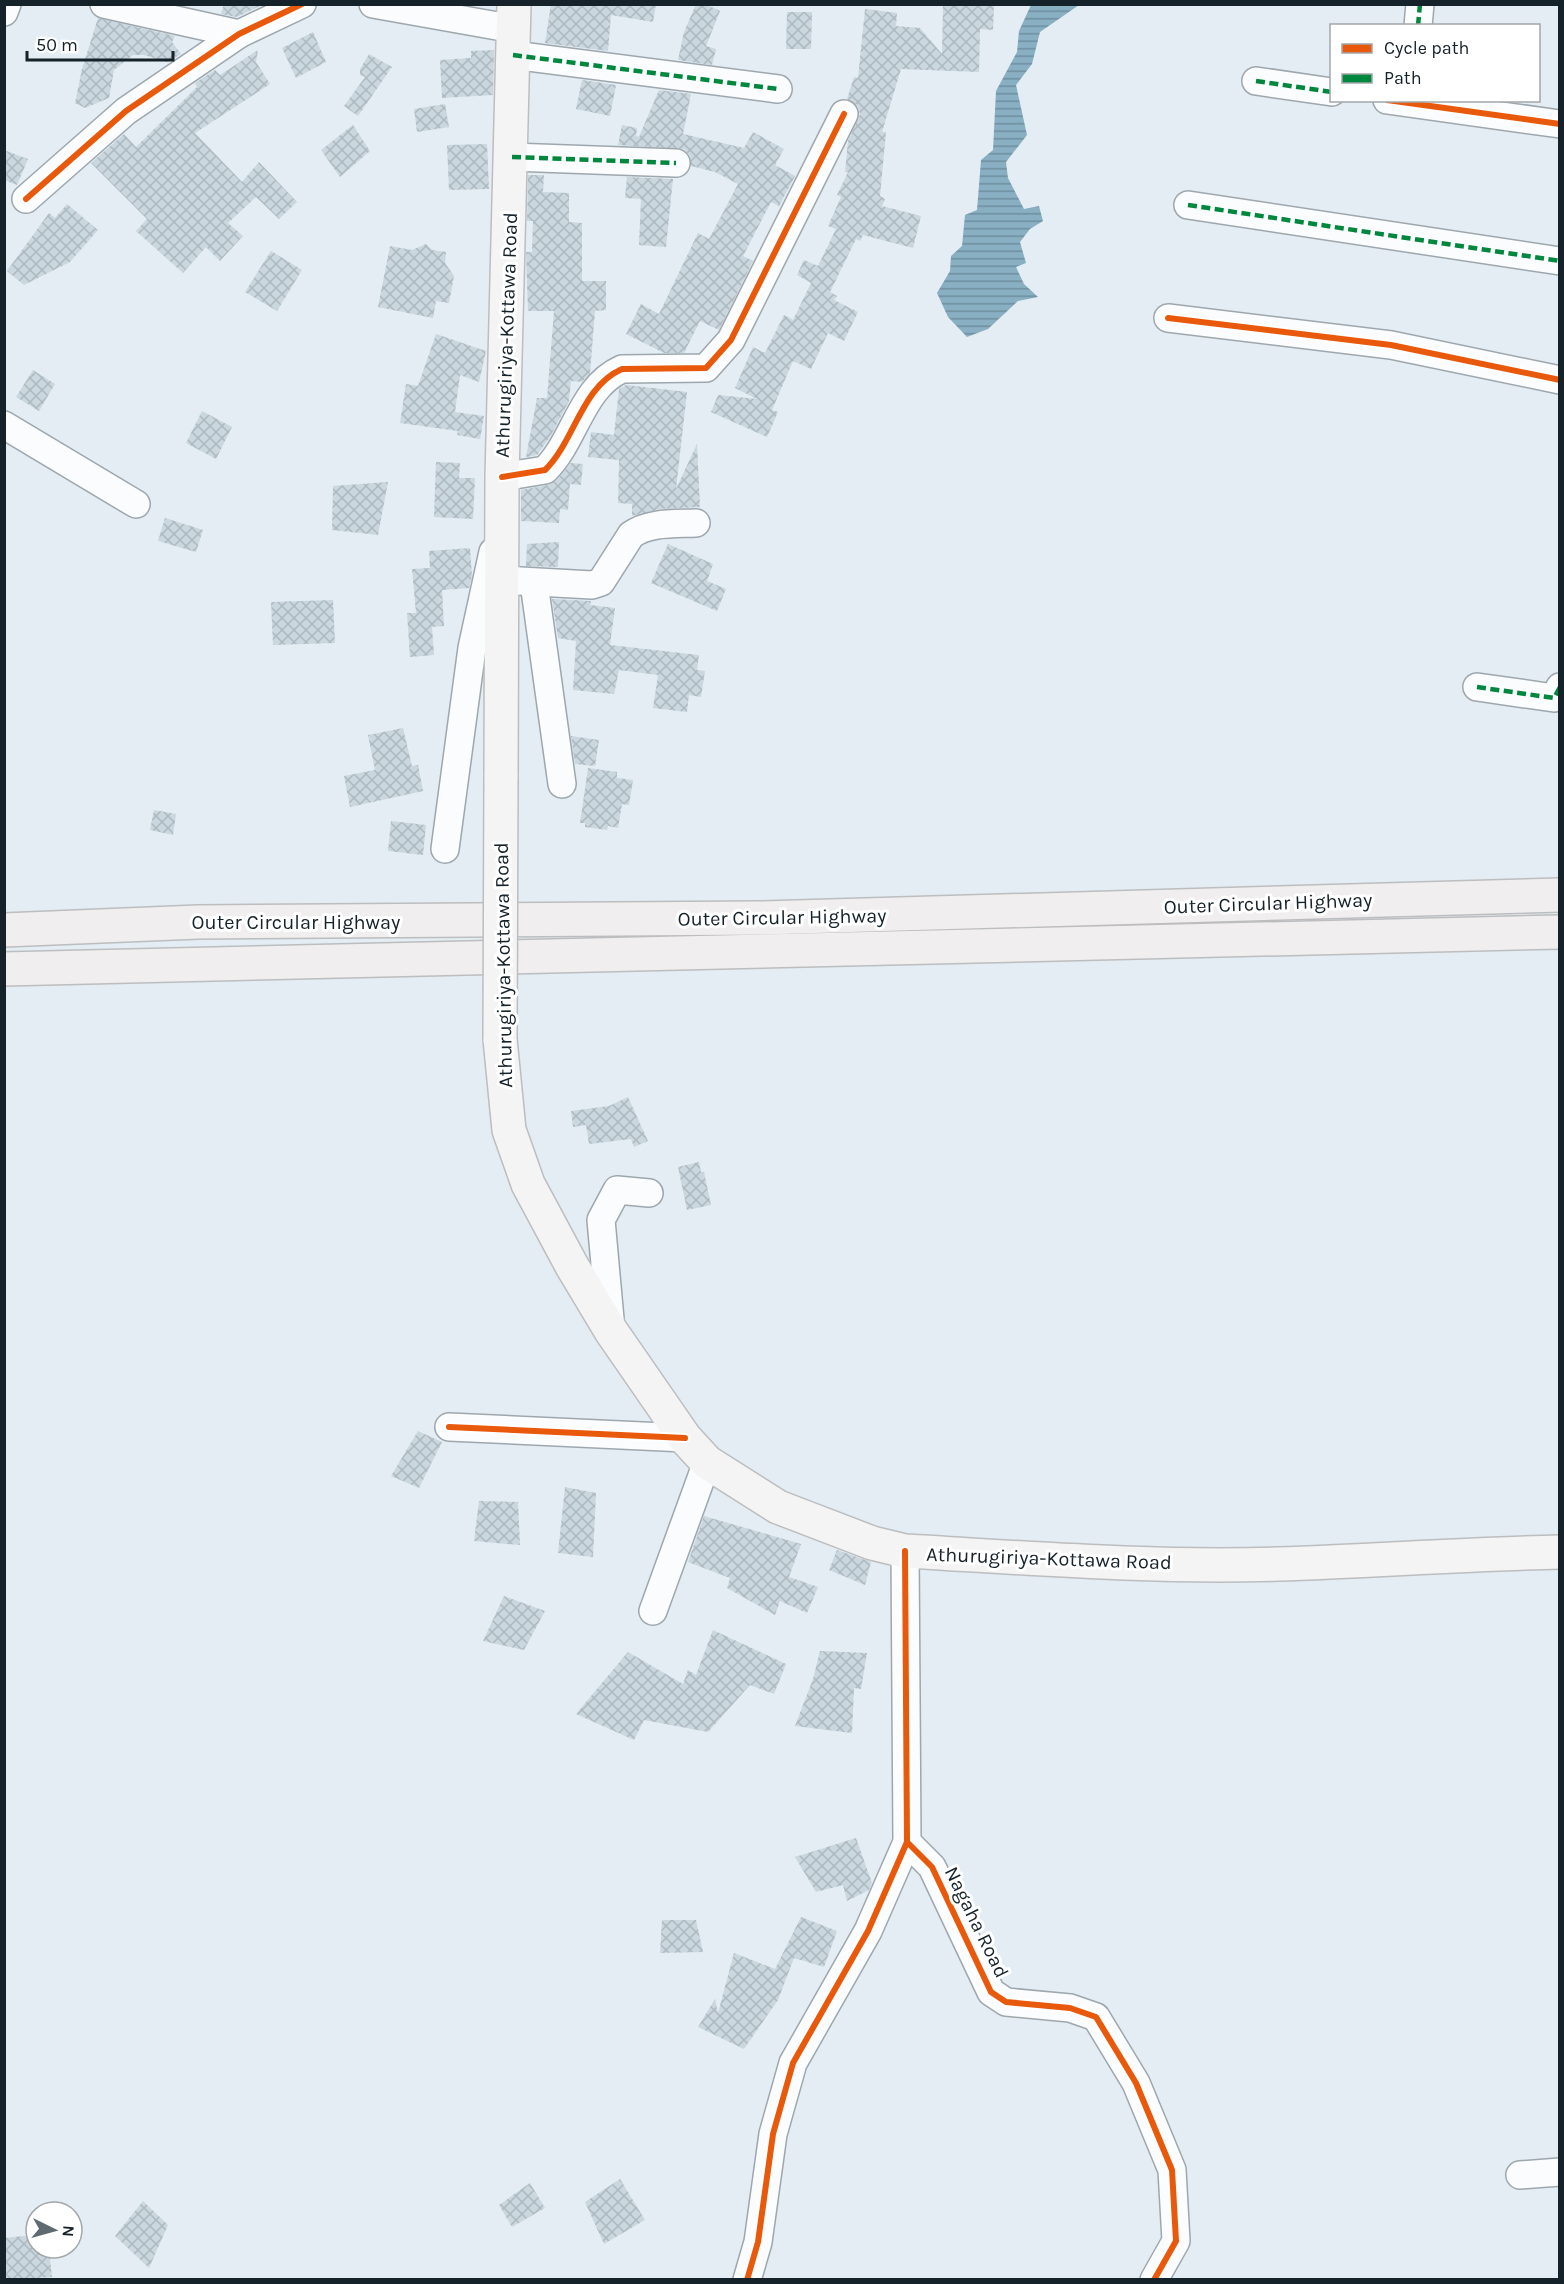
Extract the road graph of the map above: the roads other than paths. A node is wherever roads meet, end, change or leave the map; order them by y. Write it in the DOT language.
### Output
graph roads {
  1 [pos="8,4"];
  2 [pos="104,4"];
  3 [pos="302,4"];
  4 [pos="373,4"];
  5 [pos="1420,4"];
  6 [pos="4,12"];
  7 [pos="1418,24"];
  8 [pos="514,30"];
  9 [pos="238,34"];
  10 [pos="1256,81"];
  11 [pos="778,89"];
  12 [pos="1330,92"];
  13 [pos="1404,102"];
  14 [pos="844,114"];
  15 [pos="1560,124"];
  16 [pos="512,157"];
  17 [pos="676,163"];
  18 [pos="26,199"];
  19 [pos="1188,205"];
  20 [pos="1560,261"];
  21 [pos="1168,318"];
  22 [pos="1560,380"];
  23 [pos="4,425"];
  24 [pos="502,477"];
  25 [pos="136,504"];
  26 [pos="501,518"];
  27 [pos="696,523"];
  28 [pos="501,580"];
  29 [pos="534,583"];
  30 [pos="1477,687"];
  31 [pos="1560,687"];
  32 [pos="562,784"];
  33 [pos="444,849"];
  34 [pos="1560,895"];
  35 [pos="4,930"];
  36 [pos="1560,932"];
  37 [pos="4,969"];
  38 [pos="648,1193"];
  39 [pos="611,1331"];
  40 [pos="449,1427"];
  41 [pos="685,1437"];
  42 [pos="707,1462"];
  43 [pos="905,1551"];
  44 [pos="1560,1552"];
  45 [pos="653,1611"];
  46 [pos="907,1842"];
  47 [pos="1560,2172"];
  48 [pos="1520,2175"];
  49 [pos="747,2280"];
  50 [pos="1154,2280"];
  1 -- 6 [label="street"];
  2 -- 9 [label="street"];
  3 -- 9 [label="street"];
  4 -- 8 [label="street"];
  5 -- 7 [label="street"];
  8 -- 11 [label="street"];
  8 -- 16 [label="main road, Athurugiriya-Kottawa Road"];
  9 -- 18 [label="street"];
  10 -- 12 [label="street"];
  13 -- 15 [label="street"];
  14 -- 24 [label="street"];
  16 -- 17 [label="street"];
  16 -- 24 [label="main road, Athurugiriya-Kottawa Road"];
  19 -- 20 [label="street"];
  21 -- 22 [label="street"];
  23 -- 25 [label="street"];
  24 -- 26 [label="main road, Athurugiriya-Kottawa Road"];
  26 -- 28 [label="main road, Athurugiriya-Kottawa Road"];
  26 -- 33 [label="street"];
  27 -- 29 [label="street"];
  28 -- 29 [label="street"];
  28 -- 39 [label="main road, Athurugiriya-Kottawa Road, bridge"];
  29 -- 32 [label="street"];
  30 -- 31 [label="street"];
  34 -- 35 [label="highway, Outer Circular Highway"];
  36 -- 37 [label="highway, Outer Circular Highway"];
  38 -- 39 [label="street"];
  39 -- 41 [label="main road, Athurugiriya-Kottawa Road"];
  40 -- 41 [label="street"];
  41 -- 42 [label="main road, Athurugiriya-Kottawa Road"];
  42 -- 43 [label="main road, Athurugiriya-Kottawa Road"];
  42 -- 45 [label="street"];
  43 -- 44 [label="main road, Athurugiriya-Kottawa Road"];
  43 -- 46 [label="street"];
  46 -- 49 [label="street"];
  46 -- 50 [label="street, Nagaha Road"];
  47 -- 48 [label="street"];
}
